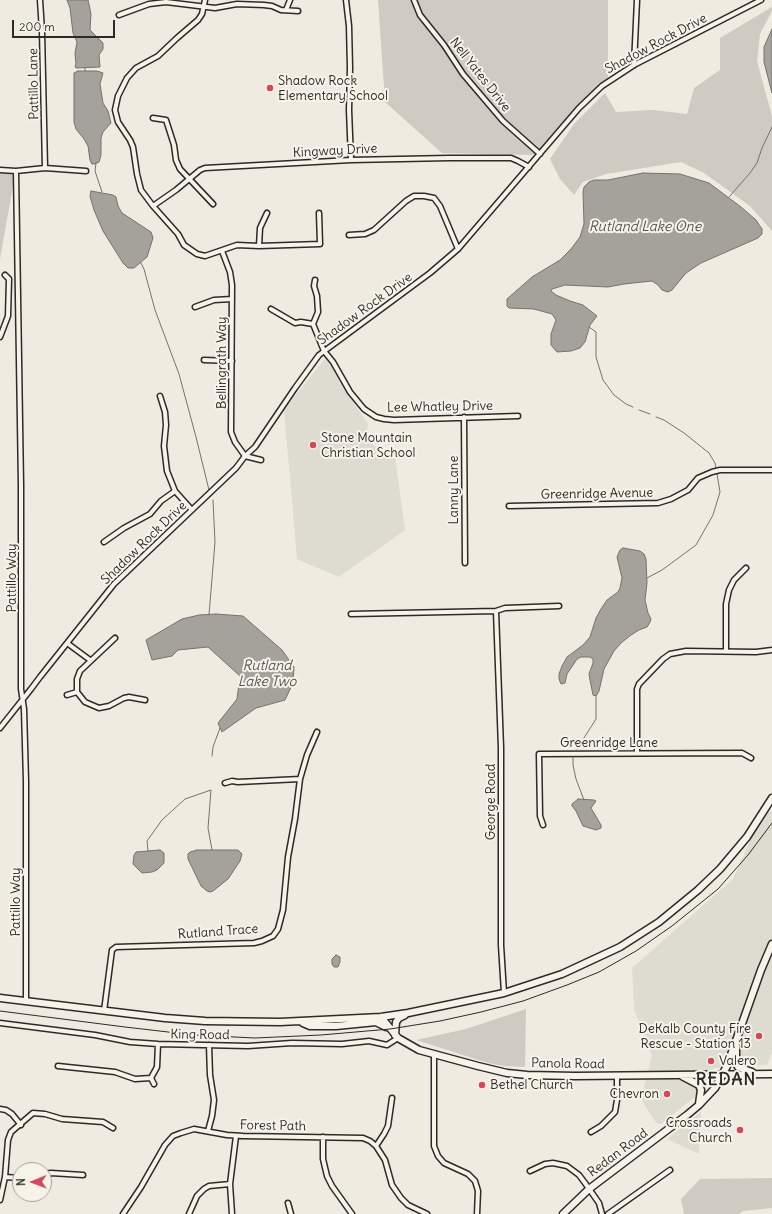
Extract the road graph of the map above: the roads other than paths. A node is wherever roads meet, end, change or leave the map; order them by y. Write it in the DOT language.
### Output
graph roads {
  1 [pos="40,0"];
  2 [pos="205,0"];
  3 [pos="290,0"];
  4 [pos="346,0"];
  5 [pos="414,0"];
  6 [pos="637,0"];
  7 [pos="761,0"];
  8 [pos="250,2"];
  9 [pos="204,7"];
  10 [pos="286,10"];
  11 [pos="298,11"];
  12 [pos="119,15"];
  13 [pos="634,66"];
  14 [pos="153,118"];
  15 [pos="540,154"];
  16 [pos="351,160"];
  17 [pos="528,167"];
  18 [pos="45,168"];
  19 [pos="0,170"];
  20 [pos="16,171"];
  21 [pos="86,171"];
  22 [pos="189,179"];
  23 [pos="213,204"];
  24 [pos="153,206"];
  25 [pos="267,213"];
  26 [pos="319,213"];
  27 [pos="349,235"];
  28 [pos="259,246"];
  29 [pos="458,249"];
  30 [pos="222,251"];
  31 [pos="5,275"];
  32 [pos="315,280"];
  33 [pos="232,299"];
  34 [pos="195,307"];
  35 [pos="271,309"];
  36 [pos="313,324"];
  37 [pos="0,337"];
  38 [pos="324,351"];
  39 [pos="204,360"];
  40 [pos="232,361"];
  41 [pos="160,396"];
  42 [pos="518,416"];
  43 [pos="464,417"];
  44 [pos="245,456"];
  45 [pos="260,460"];
  46 [pos="772,470"];
  47 [pos="175,490"];
  48 [pos="509,506"];
  49 [pos="192,510"];
  50 [pos="104,542"];
  51 [pos="465,563"];
  52 [pos="746,568"];
  53 [pos="559,606"];
  54 [pos="496,611"];
  55 [pos="351,614"];
  56 [pos="115,638"];
  57 [pos="67,643"];
  58 [pos="772,650"];
  59 [pos="726,651"];
  60 [pos="90,660"];
  61 [pos="78,692"];
  62 [pos="67,695"];
  63 [pos="23,699"];
  64 [pos="145,700"];
  65 [pos="0,728"];
  66 [pos="317,732"];
  67 [pos="637,753"];
  68 [pos="751,758"];
  69 [pos="300,780"];
  70 [pos="225,783"];
  71 [pos="772,798"];
  72 [pos="543,826"];
  73 [pos="772,944"];
  74 [pos="504,992"];
  75 [pos="0,998"];
  76 [pos="26,1001"];
  77 [pos="104,1011"];
  78 [pos="408,1013"];
  79 [pos="381,1017"];
  80 [pos="298,1022"];
  81 [pos="0,1023"];
  82 [pos="388,1027"];
  83 [pos="396,1036"];
  84 [pos="736,1042"];
  85 [pos="158,1044"];
  86 [pos="209,1045"];
  87 [pos="434,1054"];
  88 [pos="58,1066"];
  89 [pos="679,1074"];
  90 [pos="723,1074"];
  91 [pos="761,1074"];
  92 [pos="772,1074"];
  93 [pos="617,1076"];
  94 [pos="151,1078"];
  95 [pos="154,1084"];
  96 [pos="392,1098"];
  97 [pos="699,1105"];
  98 [pos="0,1109"];
  99 [pos="21,1124"];
  100 [pos="113,1128"];
  101 [pos="208,1131"];
  102 [pos="590,1132"];
  103 [pos="236,1136"];
  104 [pos="322,1137"];
  105 [pos="376,1146"];
  106 [pos="670,1170"];
  107 [pos="530,1171"];
  108 [pos="52,1173"];
  109 [pos="83,1175"];
  110 [pos="5,1177"];
  111 [pos="12,1177"];
  112 [pos="230,1184"];
  113 [pos="589,1189"];
  114 [pos="0,1200"];
  115 [pos="288,1203"];
  116 [pos="123,1214"];
  117 [pos="189,1214"];
  118 [pos="232,1214"];
  119 [pos="291,1214"];
  120 [pos="352,1214"];
  121 [pos="427,1214"];
  122 [pos="477,1214"];
  123 [pos="563,1214"];
  124 [pos="602,1214"];
  125 [pos="608,1214"];
  1 -- 18 [label="street, Pattillo Lane"];
  2 -- 9 [label="street"];
  3 -- 10 [label="street"];
  4 -- 16 [label="street"];
  5 -- 15 [label="street, Nell Yates Drive"];
  6 -- 13 [label="street"];
  7 -- 13 [label="street, Shadow Rock Drive"];
  8 -- 9 [label="street"];
  8 -- 10 [label="street"];
  9 -- 12 [label="street"];
  9 -- 24 [label="street"];
  10 -- 11 [label="street"];
  13 -- 15 [label="street, Shadow Rock Drive"];
  14 -- 22 [label="street"];
  15 -- 17 [label="street, Shadow Rock Drive"];
  16 -- 17 [label="street, Kingway Drive"];
  16 -- 22 [label="street, Kingway Drive"];
  17 -- 29 [label="street, Shadow Rock Drive"];
  18 -- 20 [label="street"];
  18 -- 21 [label="street"];
  19 -- 20 [label="street"];
  20 -- 63 [label="street, Pattillo Way"];
  22 -- 23 [label="street"];
  22 -- 24 [label="street, Kingway Drive"];
  24 -- 30 [label="street"];
  25 -- 28 [label="street"];
  26 -- 28 [label="street"];
  27 -- 29 [label="street"];
  28 -- 30 [label="street"];
  29 -- 38 [label="street, Shadow Rock Drive"];
  30 -- 33 [label="street, Bellingrath Way"];
  31 -- 37 [label="street"];
  32 -- 36 [label="street"];
  33 -- 34 [label="street"];
  33 -- 40 [label="street, Bellingrath Way"];
  35 -- 36 [label="street"];
  36 -- 38 [label="street, Lee Whatley Drive"];
  38 -- 43 [label="street, Lee Whatley Drive"];
  38 -- 44 [label="street, Shadow Rock Drive"];
  39 -- 40 [label="street"];
  40 -- 44 [label="street, Bellingrath Way"];
  41 -- 47 [label="street"];
  42 -- 43 [label="street, Lee Whatley Drive"];
  43 -- 51 [label="street, Lanny Lane"];
  44 -- 45 [label="street"];
  44 -- 49 [label="street, Shadow Rock Drive"];
  46 -- 48 [label="street, Greenridge Avenue"];
  47 -- 49 [label="street"];
  47 -- 50 [label="street"];
  49 -- 57 [label="street, Shadow Rock Drive"];
  52 -- 59 [label="street"];
  53 -- 54 [label="street"];
  54 -- 55 [label="street"];
  54 -- 74 [label="street, George Road"];
  56 -- 60 [label="street"];
  57 -- 60 [label="street"];
  57 -- 63 [label="street, Shadow Rock Drive"];
  58 -- 59 [label="street"];
  59 -- 67 [label="street"];
  60 -- 61 [label="street"];
  61 -- 62 [label="street"];
  61 -- 64 [label="street"];
  63 -- 65 [label="street, Shadow Rock Drive"];
  63 -- 76 [label="street, Pattillo Way"];
  66 -- 69 [label="street, Rutland Trace"];
  67 -- 68 [label="street, Greenridge Lane"];
  67 -- 72 [label="street, Greenridge Lane"];
  69 -- 70 [label="street"];
  69 -- 77 [label="street, Rutland Trace"];
  71 -- 74 [label="main road"];
  73 -- 84 [label="main road, Redan Road"];
  74 -- 78 [label="main road"];
  75 -- 76 [label="main road"];
  76 -- 77 [label="main road"];
  77 -- 80 [label="main road"];
  78 -- 79 [label="main road"];
  78 -- 83 [label="main road"];
  79 -- 80 [label="main road"];
  79 -- 82 [label="main road, Panola Road"];
  80 -- 82 [label="main road"];
  81 -- 85 [label="street, King Road"];
  82 -- 83 [label="main road, Panola Road"];
  83 -- 86 [label="street, King Road"];
  83 -- 87 [label="main road, Panola Road"];
  84 -- 90 [label="main road, Redan Road"];
  84 -- 91 [label="main road"];
  85 -- 86 [label="street, King Road"];
  85 -- 94 [label="street"];
  86 -- 101 [label="street"];
  87 -- 93 [label="main road, Panola Road"];
  87 -- 122 [label="street"];
  88 -- 94 [label="street"];
  89 -- 90 [label="main road, Panola Road"];
  89 -- 93 [label="main road, Panola Road"];
  89 -- 97 [label="main road"];
  90 -- 91 [label="main road, Panola Road"];
  90 -- 97 [label="main road, Redan Road"];
  91 -- 92 [label="main road, Panola Road"];
  93 -- 102 [label="street"];
  94 -- 95 [label="street"];
  96 -- 105 [label="street"];
  97 -- 113 [label="main road, Redan Road"];
  98 -- 99 [label="street"];
  99 -- 100 [label="street"];
  99 -- 110 [label="street"];
  101 -- 103 [label="street, Forest Path"];
  101 -- 116 [label="street, Forest Path"];
  103 -- 104 [label="street, Forest Path"];
  103 -- 112 [label="street"];
  104 -- 105 [label="street, Forest Path"];
  104 -- 120 [label="street"];
  105 -- 121 [label="street"];
  106 -- 125 [label="street"];
  107 -- 113 [label="street"];
  108 -- 109 [label="street"];
  110 -- 111 [label="street"];
  110 -- 114 [label="street"];
  112 -- 117 [label="street"];
  112 -- 118 [label="street"];
  113 -- 123 [label="main road, Redan Road"];
  113 -- 124 [label="street"];
  115 -- 119 [label="street"];
}
